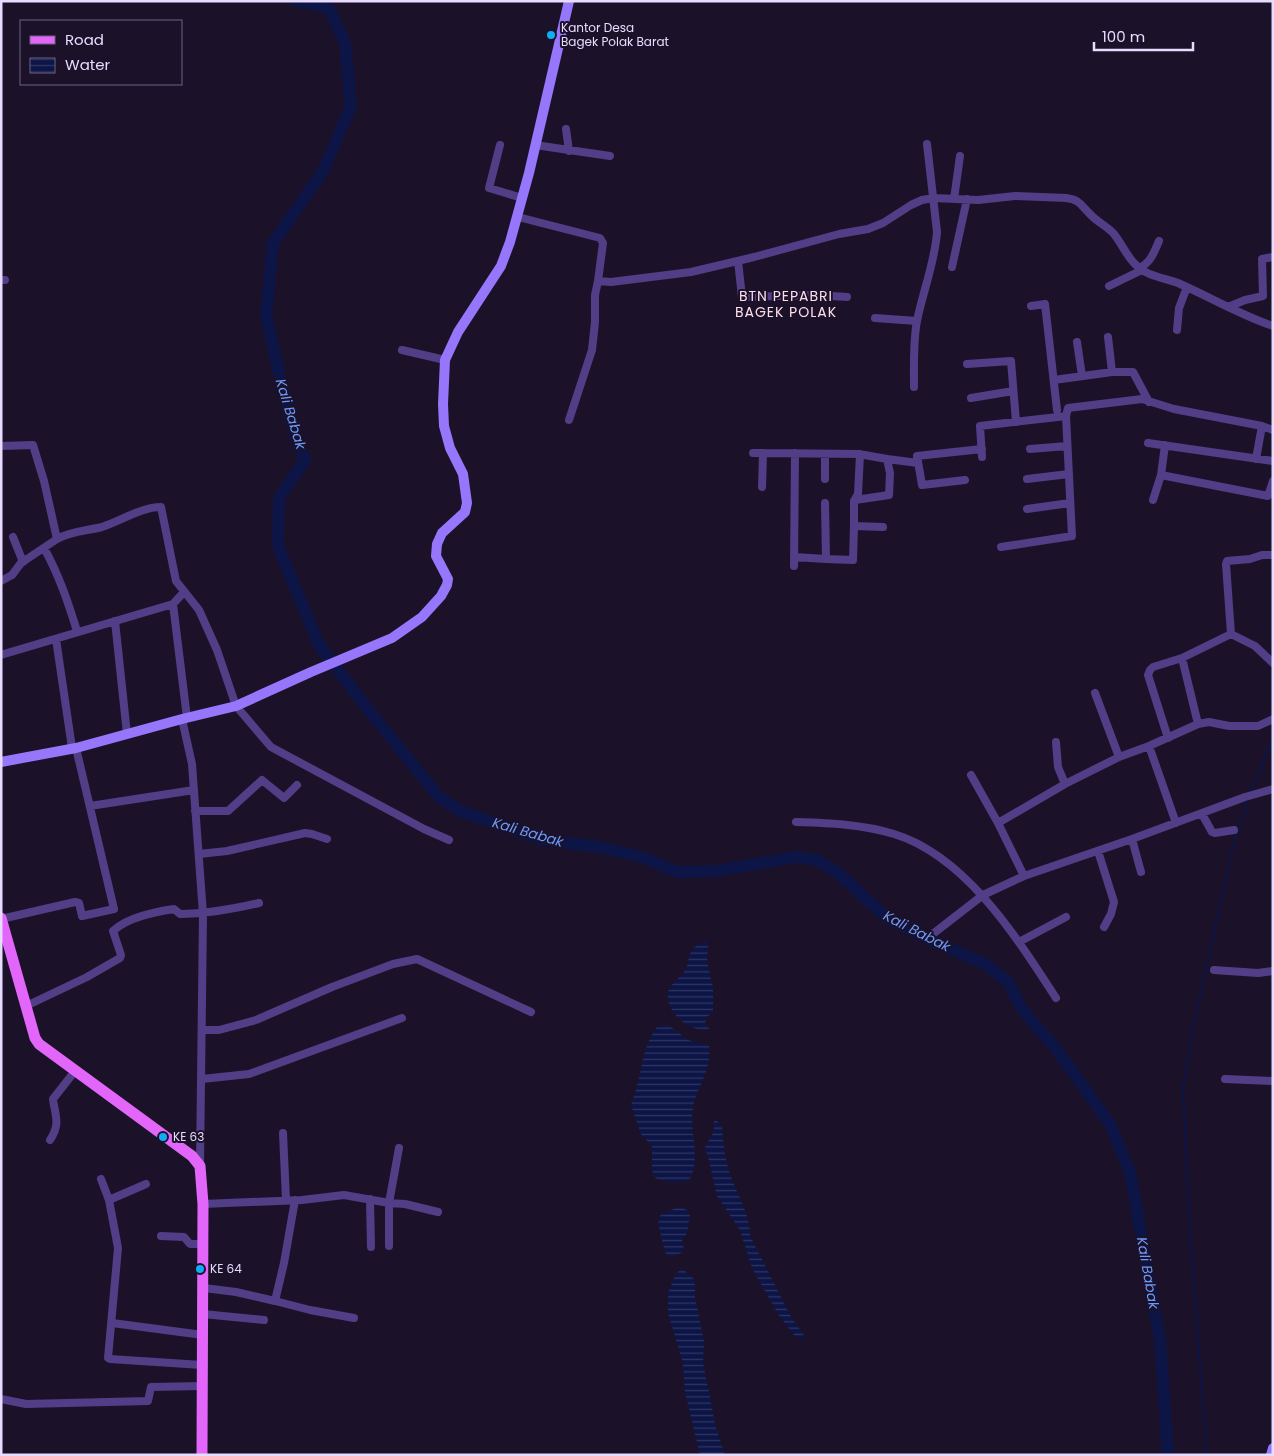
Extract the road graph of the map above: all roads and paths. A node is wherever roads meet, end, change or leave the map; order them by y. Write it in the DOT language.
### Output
graph roads {
  1 [pos="569,1"];
  2 [pos="566,129"];
  3 [pos="928,144"];
  4 [pos="500,145"];
  5 [pos="535,145"];
  6 [pos="569,151"];
  7 [pos="610,156"];
  8 [pos="960,156"];
  9 [pos="522,198"];
  10 [pos="934,198"];
  11 [pos="954,199"];
  12 [pos="967,199"];
  13 [pos="518,218"];
  14 [pos="1159,241"];
  15 [pos="1273,257"];
  16 [pos="738,261"];
  17 [pos="952,267"];
  18 [pos="1140,269"];
  19 [pos="598,281"];
  20 [pos="1109,286"];
  21 [pos="1187,287"];
  22 [pos="846,297"];
  23 [pos="1031,306"];
  24 [pos="1228,308"];
  25 [pos="875,318"];
  26 [pos="917,321"];
  27 [pos="1273,326"];
  28 [pos="1177,330"];
  29 [pos="1108,337"];
  30 [pos="1077,342"];
  31 [pos="402,350"];
  32 [pos="445,360"];
  33 [pos="967,364"];
  34 [pos="1112,372"];
  35 [pos="1082,376"];
  36 [pos="1054,380"];
  37 [pos="914,387"];
  38 [pos="1013,391"];
  39 [pos="971,398"];
  40 [pos="1149,402"];
  41 [pos="1057,410"];
  42 [pos="1066,416"];
  43 [pos="569,420"];
  44 [pos="1016,422"];
  45 [pos="1262,426"];
  46 [pos="1273,430"];
  47 [pos="1148,443"];
  48 [pos="1165,445"];
  49 [pos="1,446"];
  50 [pos="1067,446"];
  51 [pos="982,448"];
  52 [pos="1030,449"];
  53 [pos="753,453"];
  54 [pos="763,453"];
  55 [pos="795,453"];
  56 [pos="825,454"];
  57 [pos="860,454"];
  58 [pos="982,457"];
  59 [pos="887,459"];
  60 [pos="1256,459"];
  61 [pos="1273,461"];
  62 [pos="918,463"];
  63 [pos="1069,474"];
  64 [pos="1161,475"];
  65 [pos="825,479"];
  66 [pos="1027,479"];
  67 [pos="965,480"];
  68 [pos="1273,481"];
  69 [pos="762,487"];
  70 [pos="855,500"];
  71 [pos="1153,500"];
  72 [pos="1070,503"];
  73 [pos="825,504"];
  74 [pos="1027,509"];
  75 [pos="854,526"];
  76 [pos="883,527"];
  77 [pos="13,537"];
  78 [pos="57,539"];
  79 [pos="1001,547"];
  80 [pos="44,548"];
  81 [pos="1273,555"];
  82 [pos="794,557"];
  83 [pos="826,559"];
  84 [pos="23,562"];
  85 [pos="794,566"];
  86 [pos="1,581"];
  87 [pos="184,592"];
  88 [pos="173,604"];
  89 [pos="115,621"];
  90 [pos="77,631"];
  91 [pos="1231,634"];
  92 [pos="56,639"];
  93 [pos="1,655"];
  94 [pos="1182,658"];
  95 [pos="1273,663"];
  96 [pos="1095,692"];
  97 [pos="236,706"];
  98 [pos="185,718"];
  99 [pos="1273,719"];
  100 [pos="1198,724"];
  101 [pos="127,734"];
  102 [pos="1168,738"];
  103 [pos="1056,742"];
  104 [pos="1149,746"];
  105 [pos="74,748"];
  106 [pos="1119,757"];
  107 [pos="1,762"];
  108 [pos="971,774"];
  109 [pos="297,784"];
  110 [pos="1065,784"];
  111 [pos="1273,789"];
  112 [pos="194,790"];
  113 [pos="90,806"];
  114 [pos="195,811"];
  115 [pos="1202,814"];
  116 [pos="796,822"];
  117 [pos="998,823"];
  118 [pos="1176,823"];
  119 [pos="1234,830"];
  120 [pos="327,839"];
  121 [pos="449,840"];
  122 [pos="1132,840"];
  123 [pos="1098,851"];
  124 [pos="199,854"];
  125 [pos="1141,872"];
  126 [pos="1024,876"];
  127 [pos="983,896"];
  128 [pos="259,903"];
  129 [pos="203,914"];
  130 [pos="1066,916"];
  131 [pos="1,919"];
  132 [pos="1104,927"];
  133 [pos="934,933"];
  134 [pos="1019,942"];
  135 [pos="5,949"];
  136 [pos="1214,970"];
  137 [pos="1273,971"];
  138 [pos="1056,998"];
  139 [pos="26,1006"];
  140 [pos="531,1012"];
  141 [pos="402,1018"];
  142 [pos="202,1030"];
  143 [pos="75,1071"];
  144 [pos="202,1079"];
  145 [pos="1225,1079"];
  146 [pos="1273,1081"];
  147 [pos="283,1133"];
  148 [pos="50,1140"];
  149 [pos="399,1148"];
  150 [pos="200,1166"];
  151 [pos="101,1179"];
  152 [pos="146,1184"];
  153 [pos="370,1199"];
  154 [pos="110,1200"];
  155 [pos="286,1200"];
  156 [pos="295,1200"];
  157 [pos="389,1203"];
  158 [pos="203,1204"];
  159 [pos="438,1212"];
  160 [pos="161,1236"];
  161 [pos="203,1244"];
  162 [pos="389,1246"];
  163 [pos="371,1247"];
  164 [pos="204,1288"];
  165 [pos="275,1300"];
  166 [pos="203,1314"];
  167 [pos="354,1318"];
  168 [pos="264,1320"];
  169 [pos="112,1323"];
  170 [pos="203,1335"];
  171 [pos="202,1365"];
  172 [pos="202,1386"];
  173 [pos="1,1399"];
  174 [pos="1273,1448"];
  175 [pos="202,1455"];
  176 [pos="1271,1455"];
  1 -- 5 [label="street"];
  2 -- 6 [label="street"];
  3 -- 10 [label="street"];
  4 -- 9 [label="street"];
  5 -- 6 [label="street"];
  5 -- 9 [label="street"];
  6 -- 7 [label="street"];
  8 -- 11 [label="street"];
  9 -- 13 [label="street"];
  10 -- 11 [label="street"];
  10 -- 16 [label="street"];
  10 -- 26 [label="street"];
  11 -- 12 [label="street"];
  12 -- 17 [label="street"];
  12 -- 18 [label="street"];
  13 -- 19 [label="street"];
  13 -- 32 [label="street"];
  14 -- 18 [label="street"];
  15 -- 24 [label="street"];
  16 -- 19 [label="street"];
  16 -- 22 [label="street"];
  18 -- 20 [label="street"];
  18 -- 21 [label="street"];
  19 -- 43 [label="street"];
  21 -- 24 [label="street"];
  21 -- 28 [label="street"];
  23 -- 36 [label="street"];
  24 -- 27 [label="street"];
  25 -- 26 [label="street"];
  26 -- 37 [label="street"];
  29 -- 34 [label="street"];
  30 -- 35 [label="street"];
  31 -- 32 [label="street"];
  32 -- 97 [label="street"];
  33 -- 38 [label="street"];
  34 -- 35 [label="street"];
  34 -- 40 [label="street"];
  35 -- 36 [label="street"];
  36 -- 41 [label="street"];
  38 -- 39 [label="street"];
  38 -- 44 [label="street"];
  40 -- 42 [label="street"];
  40 -- 45 [label="street"];
  42 -- 44 [label="street"];
  42 -- 50 [label="street"];
  44 -- 51 [label="street"];
  45 -- 46 [label="street"];
  45 -- 60 [label="street"];
  47 -- 48 [label="street"];
  48 -- 60 [label="street"];
  48 -- 64 [label="street"];
  49 -- 78 [label="street"];
  50 -- 52 [label="street"];
  50 -- 63 [label="street"];
  51 -- 58 [label="street"];
  51 -- 62 [label="street"];
  53 -- 54 [label="street"];
  54 -- 55 [label="street"];
  54 -- 69 [label="street"];
  55 -- 56 [label="street"];
  55 -- 82 [label="street"];
  56 -- 57 [label="street"];
  56 -- 65 [label="street"];
  57 -- 59 [label="street"];
  57 -- 70 [label="street"];
  59 -- 62 [label="street"];
  59 -- 70 [label="street"];
  60 -- 61 [label="street"];
  62 -- 67 [label="street"];
  63 -- 66 [label="street"];
  63 -- 72 [label="street"];
  64 -- 68 [label="street"];
  64 -- 71 [label="street"];
  70 -- 75 [label="street"];
  72 -- 74 [label="street"];
  72 -- 79 [label="street"];
  73 -- 83 [label="street"];
  75 -- 76 [label="street"];
  75 -- 83 [label="street"];
  77 -- 84 [label="street"];
  78 -- 80 [label="street"];
  78 -- 87 [label="street"];
  80 -- 84 [label="street"];
  80 -- 90 [label="street"];
  81 -- 91 [label="street"];
  82 -- 83 [label="street"];
  82 -- 85 [label="street"];
  84 -- 86 [label="street"];
  87 -- 88 [label="street"];
  87 -- 97 [label="street"];
  88 -- 89 [label="street"];
  88 -- 98 [label="street"];
  89 -- 90 [label="street"];
  89 -- 101 [label="street"];
  90 -- 92 [label="street"];
  91 -- 94 [label="street"];
  91 -- 95 [label="street"];
  92 -- 93 [label="street"];
  92 -- 105 [label="street"];
  94 -- 100 [label="street"];
  94 -- 102 [label="street"];
  96 -- 106 [label="street"];
  97 -- 98 [label="street"];
  97 -- 121 [label="street"];
  98 -- 101 [label="street"];
  98 -- 112 [label="street"];
  99 -- 100 [label="street"];
  100 -- 102 [label="street"];
  101 -- 105 [label="street"];
  102 -- 104 [label="street"];
  103 -- 110 [label="street"];
  104 -- 106 [label="street"];
  104 -- 118 [label="street"];
  105 -- 107 [label="street"];
  105 -- 113 [label="street"];
  106 -- 110 [label="street"];
  108 -- 117 [label="street"];
  109 -- 114 [label="street"];
  110 -- 117 [label="street"];
  111 -- 115 [label="street"];
  112 -- 113 [label="street"];
  112 -- 114 [label="street"];
  113 -- 131 [label="street"];
  114 -- 124 [label="street"];
  115 -- 118 [label="street"];
  115 -- 119 [label="street"];
  116 -- 127 [label="street"];
  117 -- 126 [label="street"];
  118 -- 122 [label="street"];
  120 -- 124 [label="street"];
  122 -- 123 [label="street"];
  122 -- 125 [label="street"];
  123 -- 126 [label="street"];
  123 -- 132 [label="street"];
  124 -- 129 [label="street"];
  126 -- 127 [label="street"];
  127 -- 133 [label="street"];
  127 -- 134 [label="street"];
  128 -- 129 [label="street"];
  129 -- 139 [label="street"];
  129 -- 142 [label="street"];
  130 -- 134 [label="street"];
  131 -- 135 [label="main road"];
  134 -- 138 [label="street"];
  135 -- 139 [label="main road"];
  136 -- 137 [label="street"];
  139 -- 143 [label="main road"];
  140 -- 142 [label="street"];
  141 -- 144 [label="street"];
  142 -- 144 [label="street"];
  143 -- 148 [label="street"];
  143 -- 150 [label="main road"];
  144 -- 150 [label="street"];
  145 -- 146 [label="street"];
  147 -- 155 [label="street"];
  149 -- 157 [label="street"];
  150 -- 158 [label="main road"];
  151 -- 154 [label="street"];
  152 -- 154 [label="street"];
  153 -- 156 [label="street"];
  153 -- 157 [label="street"];
  153 -- 163 [label="street"];
  154 -- 169 [label="street"];
  155 -- 156 [label="street"];
  155 -- 158 [label="street"];
  156 -- 165 [label="street"];
  157 -- 159 [label="street"];
  157 -- 162 [label="street"];
  158 -- 161 [label="main road"];
  160 -- 161 [label="street"];
  161 -- 164 [label="main road"];
  164 -- 165 [label="street"];
  164 -- 166 [label="main road"];
  165 -- 167 [label="street"];
  166 -- 168 [label="street"];
  166 -- 170 [label="main road"];
  169 -- 170 [label="street"];
  169 -- 171 [label="street"];
  170 -- 171 [label="main road"];
  171 -- 172 [label="main road"];
  172 -- 173 [label="street"];
  172 -- 175 [label="main road"];
  174 -- 176 [label="street"];
}
